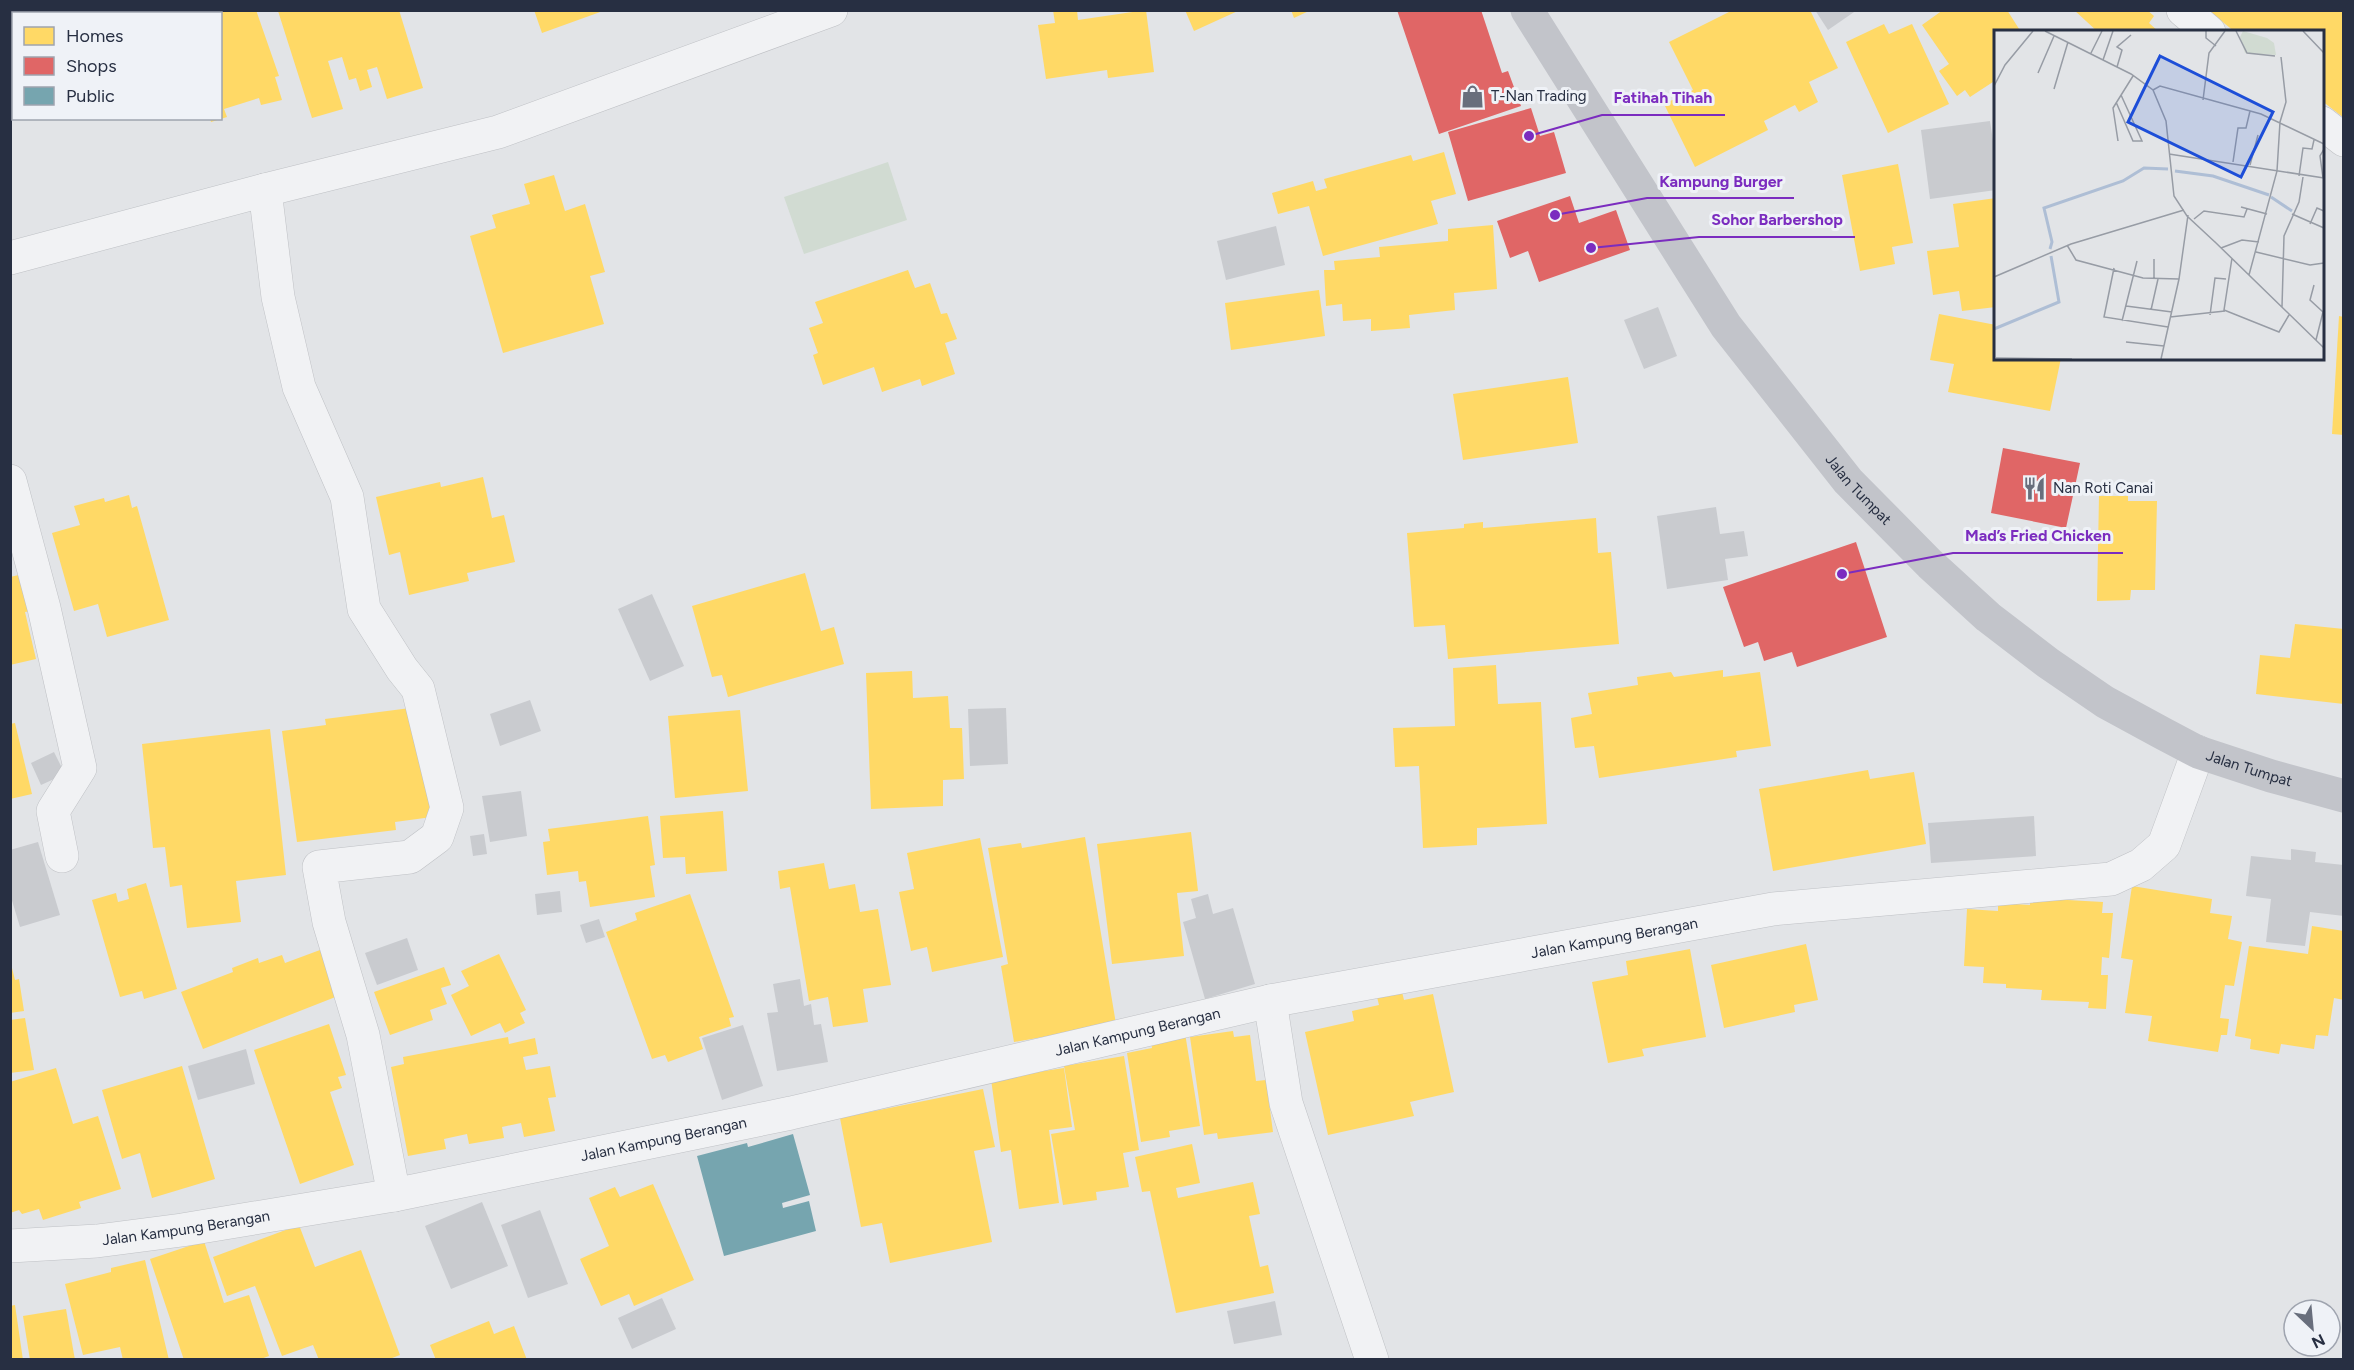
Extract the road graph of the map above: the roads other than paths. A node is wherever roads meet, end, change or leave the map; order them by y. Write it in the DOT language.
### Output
graph roads {
  1 [pos="831,10"];
  2 [pos="1527,10"];
  3 [pos="2183,10"];
  4 [pos="2207,30"];
  5 [pos="2324,125"];
  6 [pos="2343,140"];
  7 [pos="265,190"];
  8 [pos="10,258"];
  9 [pos="10,481"];
  10 [pos="2198,752"];
  11 [pos="2343,796"];
  12 [pos="62,855"];
  13 [pos="1270,1001"];
  14 [pos="394,1195"];
  15 [pos="10,1246"];
  16 [pos="1372,1359"];
  1 -- 7 [label="street"];
  2 -- 10 [label="main road, Jalan Tumpat"];
  3 -- 4 [label="street"];
  5 -- 6 [label="street"];
  7 -- 8 [label="street"];
  7 -- 14 [label="street"];
  9 -- 12 [label="street"];
  10 -- 11 [label="main road, Jalan Tumpat"];
  10 -- 13 [label="street, Jalan Kampung Berangan"];
  13 -- 14 [label="street, Jalan Kampung Berangan"];
  13 -- 16 [label="street"];
  14 -- 15 [label="street, Jalan Kampung Berangan"];
}
